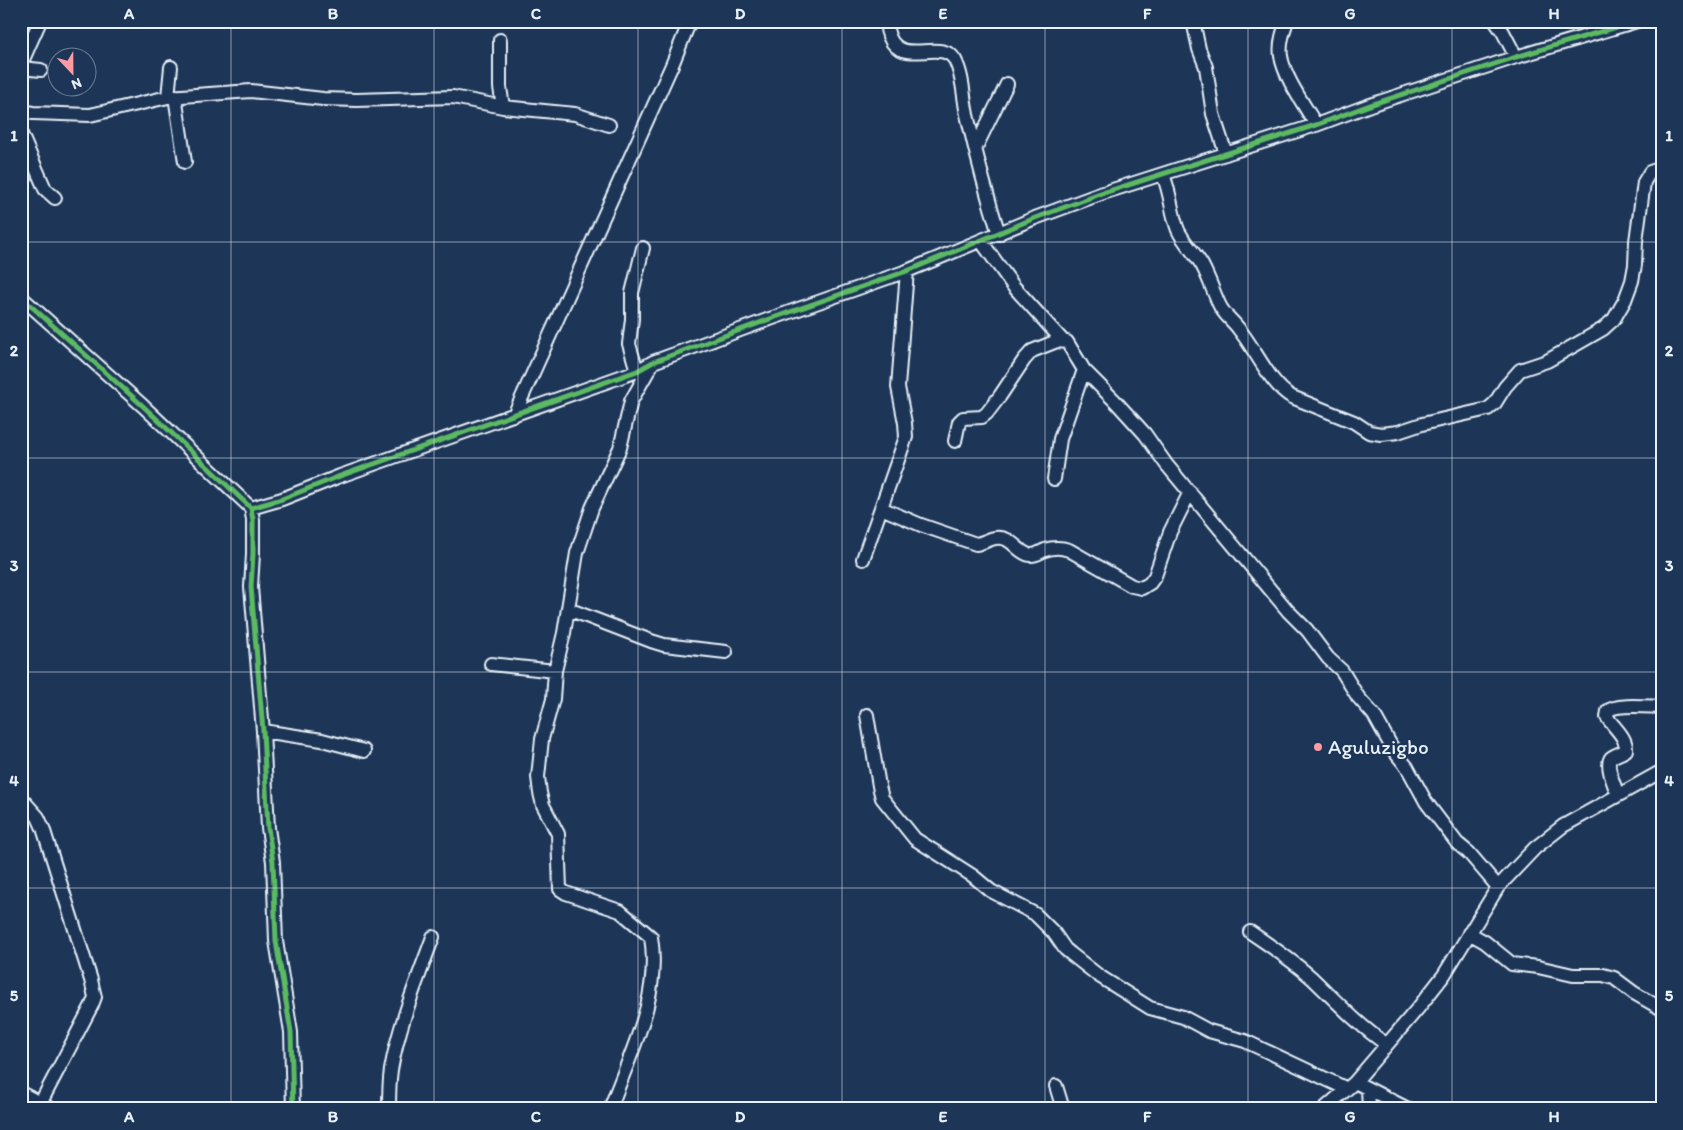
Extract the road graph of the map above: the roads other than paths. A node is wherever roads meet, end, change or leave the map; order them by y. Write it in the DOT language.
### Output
graph roads {
  1 [pos="40,21"];
  2 [pos="690,21"];
  3 [pos="887,21"];
  4 [pos="1193,21"];
  5 [pos="1287,21"];
  6 [pos="1495,21"];
  7 [pos="1631,22"];
  8 [pos="500,40"];
  9 [pos="1516,57"];
  10 [pos="21,64"];
  11 [pos="171,66"];
  12 [pos="21,68"];
  13 [pos="41,70"];
  14 [pos="1007,84"];
  15 [pos="172,97"];
  16 [pos="502,107"];
  17 [pos="21,110"];
  18 [pos="609,125"];
  19 [pos="1316,125"];
  20 [pos="21,134"];
  21 [pos="976,148"];
  22 [pos="1226,154"];
  23 [pos="185,162"];
  24 [pos="1662,170"];
  25 [pos="1163,175"];
  26 [pos="55,198"];
  27 [pos="999,234"];
  28 [pos="981,241"];
  29 [pos="643,248"];
  30 [pos="907,271"];
  31 [pos="21,297"];
  32 [pos="1063,341"];
  33 [pos="653,362"];
  34 [pos="1084,370"];
  35 [pos="637,371"];
  36 [pos="514,415"];
  37 [pos="955,440"];
  38 [pos="1054,479"];
  39 [pos="1190,492"];
  40 [pos="251,508"];
  41 [pos="882,508"];
  42 [pos="862,559"];
  43 [pos="568,610"];
  44 [pos="726,652"];
  45 [pos="492,664"];
  46 [pos="555,671"];
  47 [pos="1662,707"];
  48 [pos="868,715"];
  49 [pos="263,731"];
  50 [pos="364,751"];
  51 [pos="1662,771"];
  52 [pos="1618,795"];
  53 [pos="21,798"];
  54 [pos="1498,887"];
  55 [pos="1250,932"];
  56 [pos="1469,933"];
  57 [pos="433,937"];
  58 [pos="1662,1009"];
  59 [pos="1386,1044"];
  60 [pos="1351,1085"];
  61 [pos="1056,1086"];
  62 [pos="1368,1090"];
  63 [pos="21,1093"];
  64 [pos="46,1106"];
  65 [pos="293,1109"];
  66 [pos="389,1109"];
  67 [pos="610,1109"];
  68 [pos="1063,1109"];
  69 [pos="1324,1109"];
  70 [pos="1369,1109"];
  71 [pos="1408,1109"];
  1 -- 10 [label="street"];
  2 -- 36 [label="street"];
  3 -- 21 [label="street"];
  4 -- 22 [label="street"];
  5 -- 19 [label="street"];
  6 -- 9 [label="street"];
  7 -- 9 [label="street"];
  8 -- 16 [label="street"];
  9 -- 19 [label="street"];
  11 -- 15 [label="street"];
  12 -- 13 [label="street"];
  14 -- 21 [label="street"];
  15 -- 16 [label="street"];
  15 -- 17 [label="street"];
  15 -- 23 [label="street"];
  16 -- 18 [label="street"];
  19 -- 22 [label="street"];
  20 -- 26 [label="street"];
  21 -- 27 [label="street"];
  22 -- 25 [label="street"];
  24 -- 25 [label="street"];
  25 -- 27 [label="street"];
  27 -- 28 [label="street"];
  28 -- 30 [label="street"];
  28 -- 32 [label="street"];
  29 -- 35 [label="street"];
  30 -- 33 [label="street"];
  30 -- 41 [label="street"];
  31 -- 40 [label="street"];
  32 -- 34 [label="street"];
  32 -- 37 [label="street"];
  33 -- 35 [label="street"];
  33 -- 43 [label="street"];
  34 -- 38 [label="street"];
  34 -- 39 [label="street"];
  35 -- 36 [label="street"];
  36 -- 40 [label="street"];
  39 -- 41 [label="street"];
  39 -- 54 [label="street"];
  40 -- 49 [label="street"];
  41 -- 42 [label="street"];
  43 -- 44 [label="street"];
  43 -- 46 [label="street"];
  45 -- 46 [label="street"];
  46 -- 67 [label="street"];
  47 -- 52 [label="street"];
  48 -- 60 [label="street"];
  49 -- 50 [label="street"];
  49 -- 65 [label="street"];
  51 -- 52 [label="street"];
  52 -- 54 [label="street"];
  53 -- 64 [label="street"];
  54 -- 56 [label="street"];
  55 -- 59 [label="street"];
  56 -- 58 [label="street"];
  56 -- 59 [label="street"];
  57 -- 66 [label="street"];
  59 -- 60 [label="street"];
  60 -- 62 [label="street"];
  60 -- 69 [label="street"];
  61 -- 68 [label="street"];
  62 -- 70 [label="street"];
  62 -- 71 [label="street"];
  63 -- 64 [label="street"];
}
